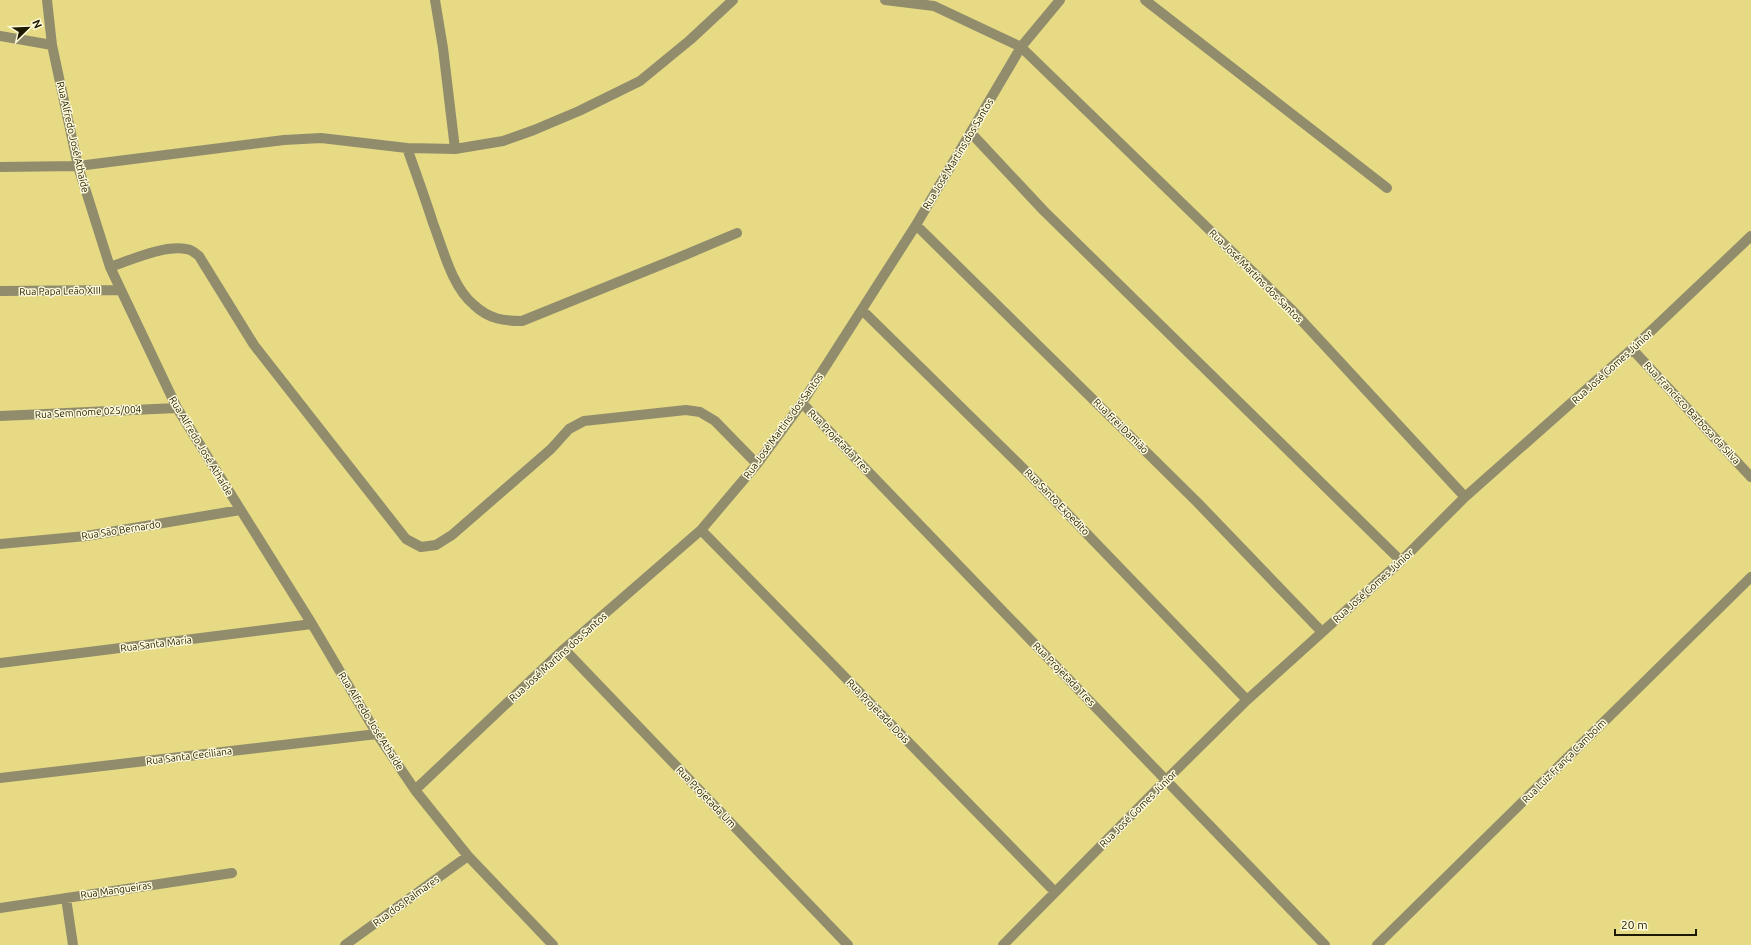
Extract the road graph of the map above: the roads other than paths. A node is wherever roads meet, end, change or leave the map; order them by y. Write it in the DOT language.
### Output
graph roads {
  1 [pos="47,0"];
  2 [pos="435,0"];
  3 [pos="733,0"];
  4 [pos="885,0"];
  5 [pos="1060,0"];
  6 [pos="1145,0"];
  7 [pos="0,36"];
  8 [pos="52,45"];
  9 [pos="1021,47"];
  10 [pos="971,133"];
  11 [pos="407,148"];
  12 [pos="455,148"];
  13 [pos="78,166"];
  14 [pos="0,167"];
  15 [pos="1387,188"];
  16 [pos="916,225"];
  17 [pos="737,232"];
  18 [pos="1751,236"];
  19 [pos="110,267"];
  20 [pos="120,290"];
  21 [pos="0,291"];
  22 [pos="862,310"];
  23 [pos="1632,350"];
  24 [pos="802,403"];
  25 [pos="177,408"];
  26 [pos="0,416"];
  27 [pos="758,464"];
  28 [pos="1751,477"];
  29 [pos="1465,497"];
  30 [pos="240,510"];
  31 [pos="701,530"];
  32 [pos="0,544"];
  33 [pos="1401,561"];
  34 [pos="1751,576"];
  35 [pos="312,624"];
  36 [pos="1322,632"];
  37 [pos="564,649"];
  38 [pos="0,664"];
  39 [pos="1247,700"];
  40 [pos="377,734"];
  41 [pos="0,778"];
  42 [pos="1166,780"];
  43 [pos="415,790"];
  44 [pos="468,856"];
  45 [pos="232,873"];
  46 [pos="1055,892"];
  47 [pos="66,898"];
  48 [pos="0,908"];
  49 [pos="73,945"];
  50 [pos="345,945"];
  51 [pos="553,945"];
  52 [pos="848,945"];
  53 [pos="1003,945"];
  54 [pos="1325,945"];
  55 [pos="1377,945"];
  1 -- 8 [label="street, Rua Alfredo José Athaíde"];
  2 -- 12 [label="street"];
  3 -- 12 [label="street"];
  4 -- 9 [label="street"];
  5 -- 9 [label="street, Rua José Martins dos Santos"];
  6 -- 15 [label="street"];
  7 -- 8 [label="street"];
  8 -- 13 [label="street, Rua Alfredo José Athaíde"];
  9 -- 10 [label="street, Rua José Martins dos Santos"];
  9 -- 29 [label="street, Rua José Martins dos Santos"];
  10 -- 16 [label="street, Rua José Martins dos Santos"];
  10 -- 33 [label="street"];
  11 -- 12 [label="street"];
  11 -- 13 [label="street"];
  11 -- 17 [label="street"];
  13 -- 14 [label="street"];
  13 -- 19 [label="street, Rua Alfredo José Athaíde"];
  16 -- 22 [label="street, Rua José Martins dos Santos"];
  16 -- 36 [label="street, Rua Frei Damião"];
  18 -- 23 [label="street, Rua José Gomes Júnior"];
  19 -- 20 [label="street, Rua Alfredo José Athaíde"];
  19 -- 27 [label="street"];
  20 -- 21 [label="street, Rua Papa Leão XIII"];
  20 -- 25 [label="street, Rua Alfredo José Athaíde"];
  22 -- 24 [label="street, Rua José Martins dos Santos"];
  22 -- 39 [label="street, Rua Santo Expedito"];
  23 -- 28 [label="street, Rua Francisco Barbosa da Silva"];
  23 -- 29 [label="street, Rua José Gomes Júnior"];
  24 -- 27 [label="street, Rua José Martins dos Santos"];
  24 -- 42 [label="street, Rua Projetada Tres"];
  25 -- 26 [label="street, Rua Sem nome 025/004"];
  25 -- 30 [label="street, Rua Alfredo José Athaíde"];
  27 -- 31 [label="street, Rua José Martins dos Santos"];
  29 -- 33 [label="street, Rua José Gomes Júnior"];
  30 -- 32 [label="street, Rua São Bernardo"];
  30 -- 35 [label="street, Rua Alfredo José Athaíde"];
  31 -- 37 [label="street, Rua José Martins dos Santos"];
  31 -- 46 [label="street, Rua Projetada Dois"];
  33 -- 36 [label="street, Rua José Gomes Júnior"];
  34 -- 55 [label="street, Rua Luiz França Camboim"];
  35 -- 38 [label="street, Rua Santa Maria"];
  35 -- 40 [label="street, Rua Alfredo José Athaíde"];
  36 -- 39 [label="street, Rua José Gomes Júnior"];
  37 -- 43 [label="street, Rua José Martins dos Santos"];
  37 -- 52 [label="street, Rua Projetada Um"];
  39 -- 42 [label="street, Rua José Gomes Júnior"];
  40 -- 41 [label="street, Rua Santa Ceciliana"];
  40 -- 43 [label="street, Rua Alfredo José Athaíde"];
  42 -- 46 [label="street, Rua José Gomes Júnior"];
  42 -- 54 [label="street, Rua Projetada Tres"];
  43 -- 44 [label="street, Rua Alfredo José Athaíde"];
  44 -- 50 [label="street, Rua dos Palmares"];
  44 -- 51 [label="street, Rua Alfredo José Athaíde"];
  45 -- 47 [label="street, Rua Mangueiras"];
  46 -- 53 [label="street, Rua José Gomes Júnior"];
  47 -- 48 [label="street, Rua Mangueiras"];
  47 -- 49 [label="street"];
}
